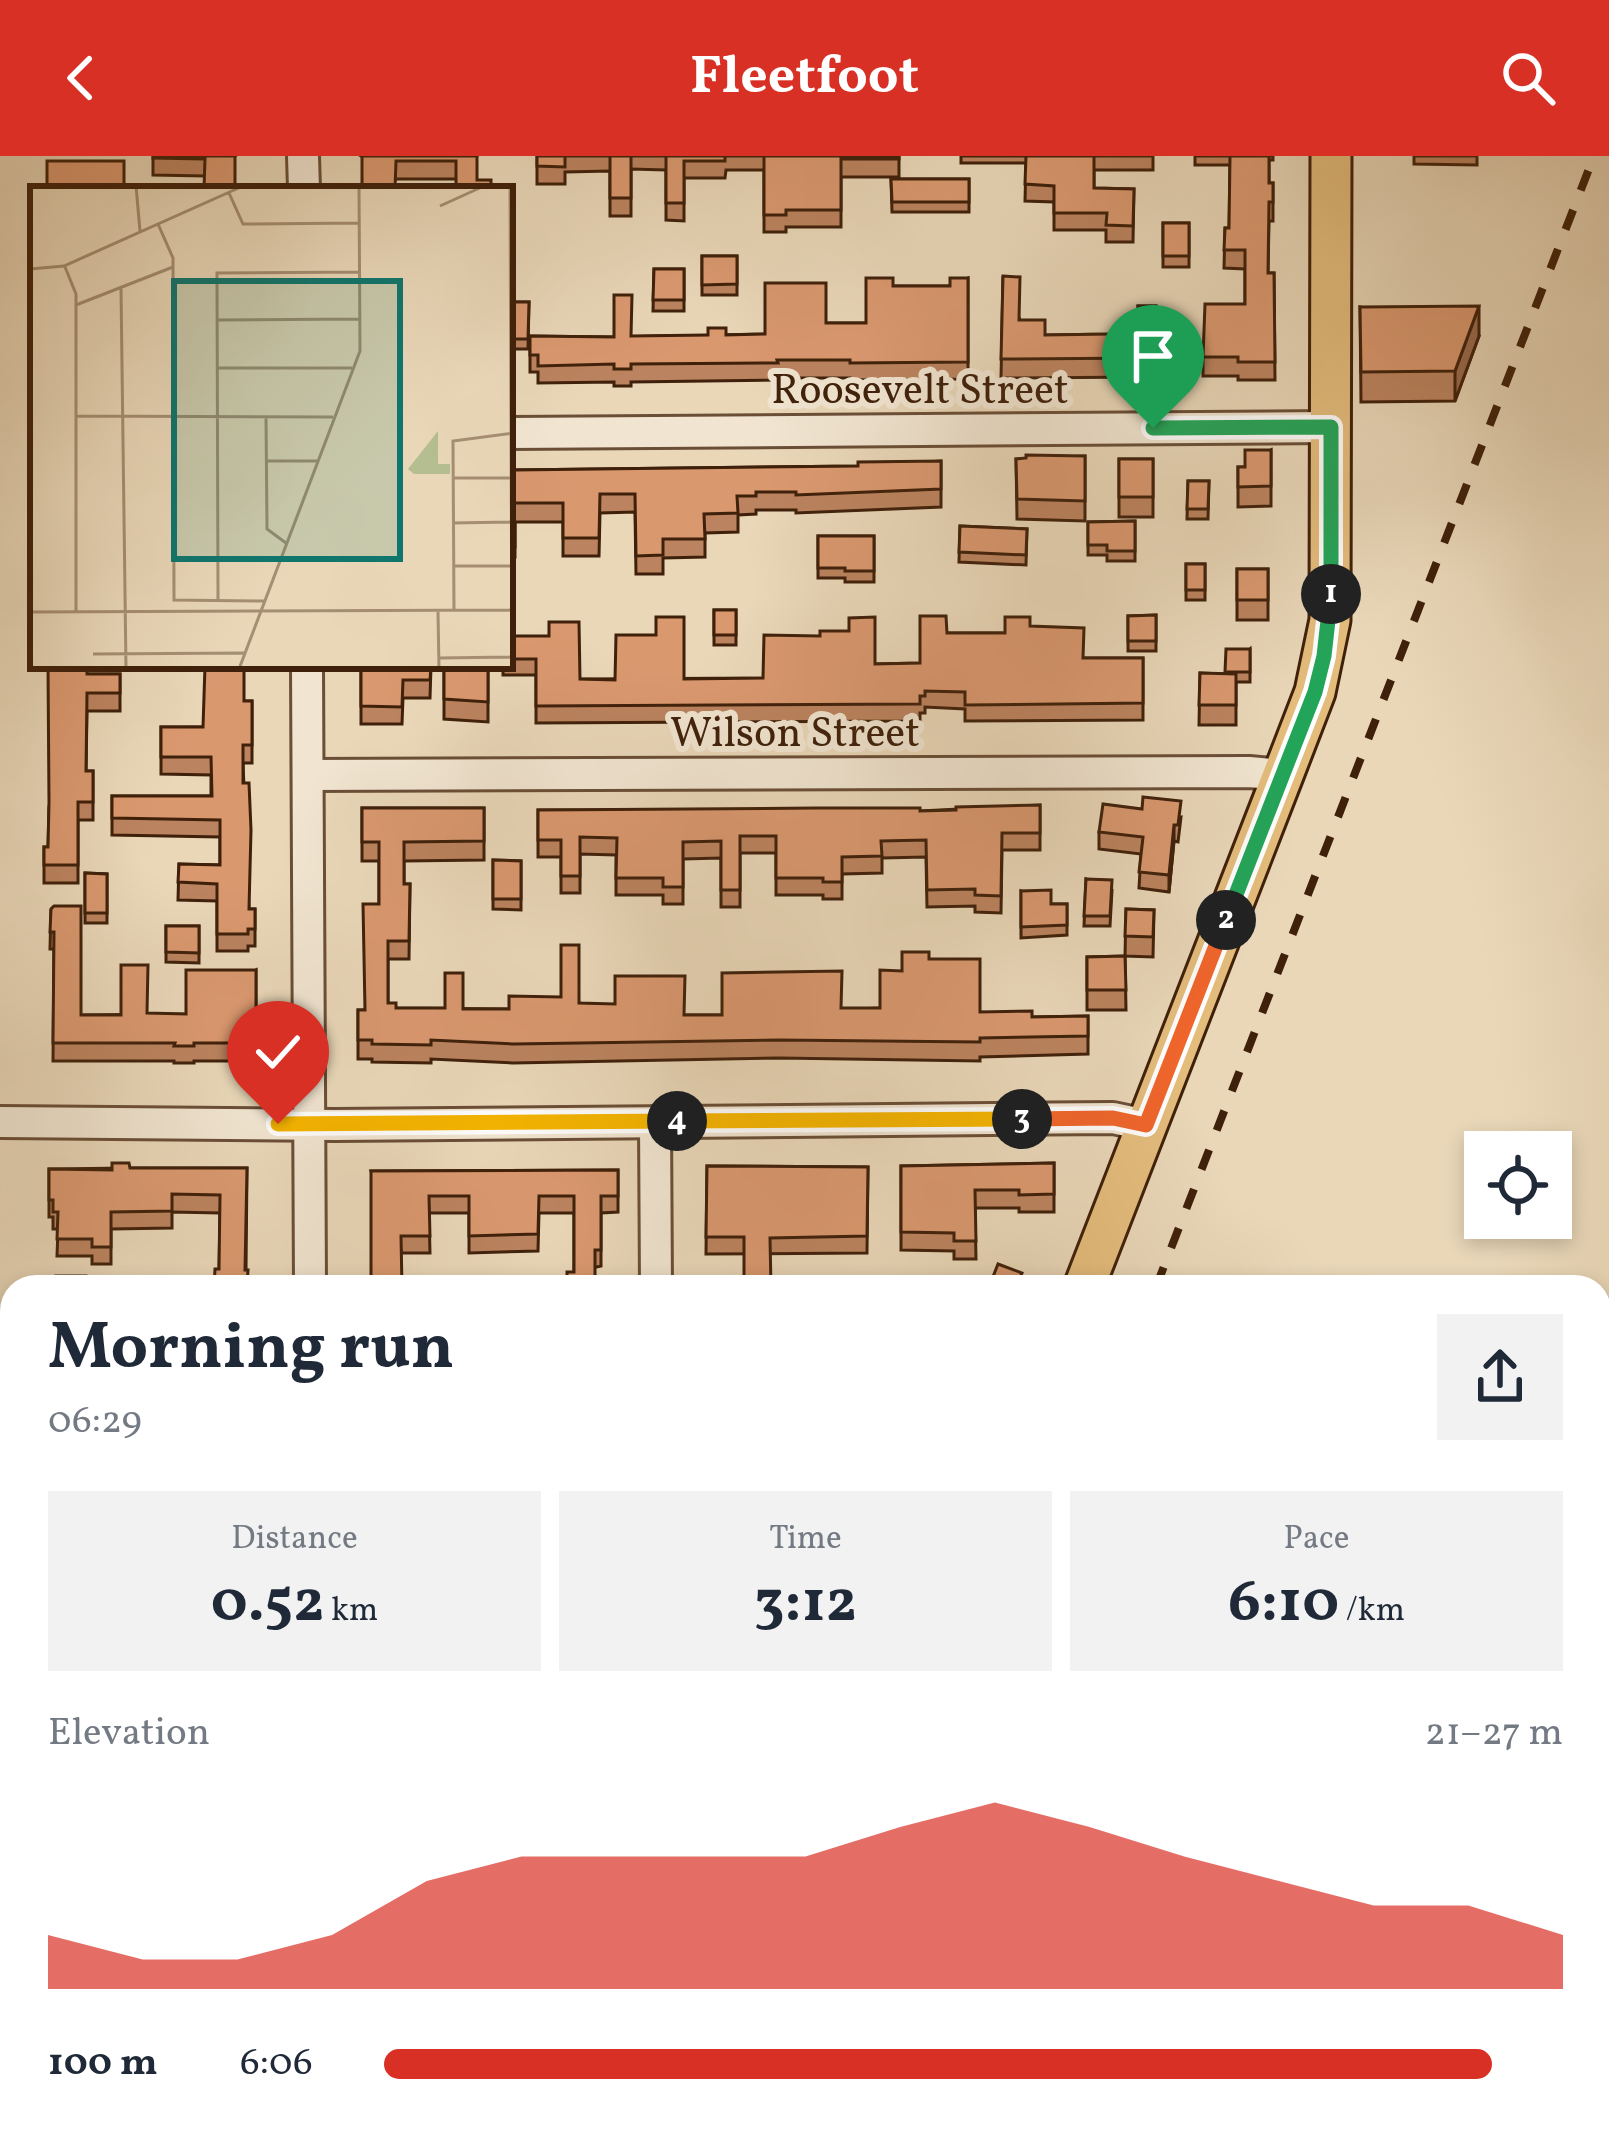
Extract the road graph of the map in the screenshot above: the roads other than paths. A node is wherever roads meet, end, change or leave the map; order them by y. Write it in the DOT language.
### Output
graph roads {
  1 [pos="303,156"];
  2 [pos="1331,156"];
  3 [pos="304,186"];
  4 [pos="1331,427"];
  5 [pos="513,433"];
  6 [pos="307,669"];
  7 [pos="1283,775"];
  8 [pos="308,776"];
  9 [pos="0,1121"];
  10 [pos="655,1122"];
  11 [pos="310,1125"];
  12 [pos="1146,1125"];
  13 [pos="310,1275"];
  14 [pos="656,1275"];
  15 [pos="1089,1275"];
  1 -- 3 [label="street"];
  2 -- 4 [label="main road"];
  4 -- 5 [label="street, Roosevelt Street"];
  4 -- 7 [label="main road"];
  6 -- 8 [label="street"];
  7 -- 8 [label="street, Wilson Street"];
  7 -- 12 [label="main road"];
  8 -- 11 [label="street"];
  9 -- 11 [label="street"];
  10 -- 11 [label="street"];
  10 -- 12 [label="street"];
  10 -- 14 [label="street"];
  11 -- 13 [label="street"];
  12 -- 15 [label="main road"];
}
